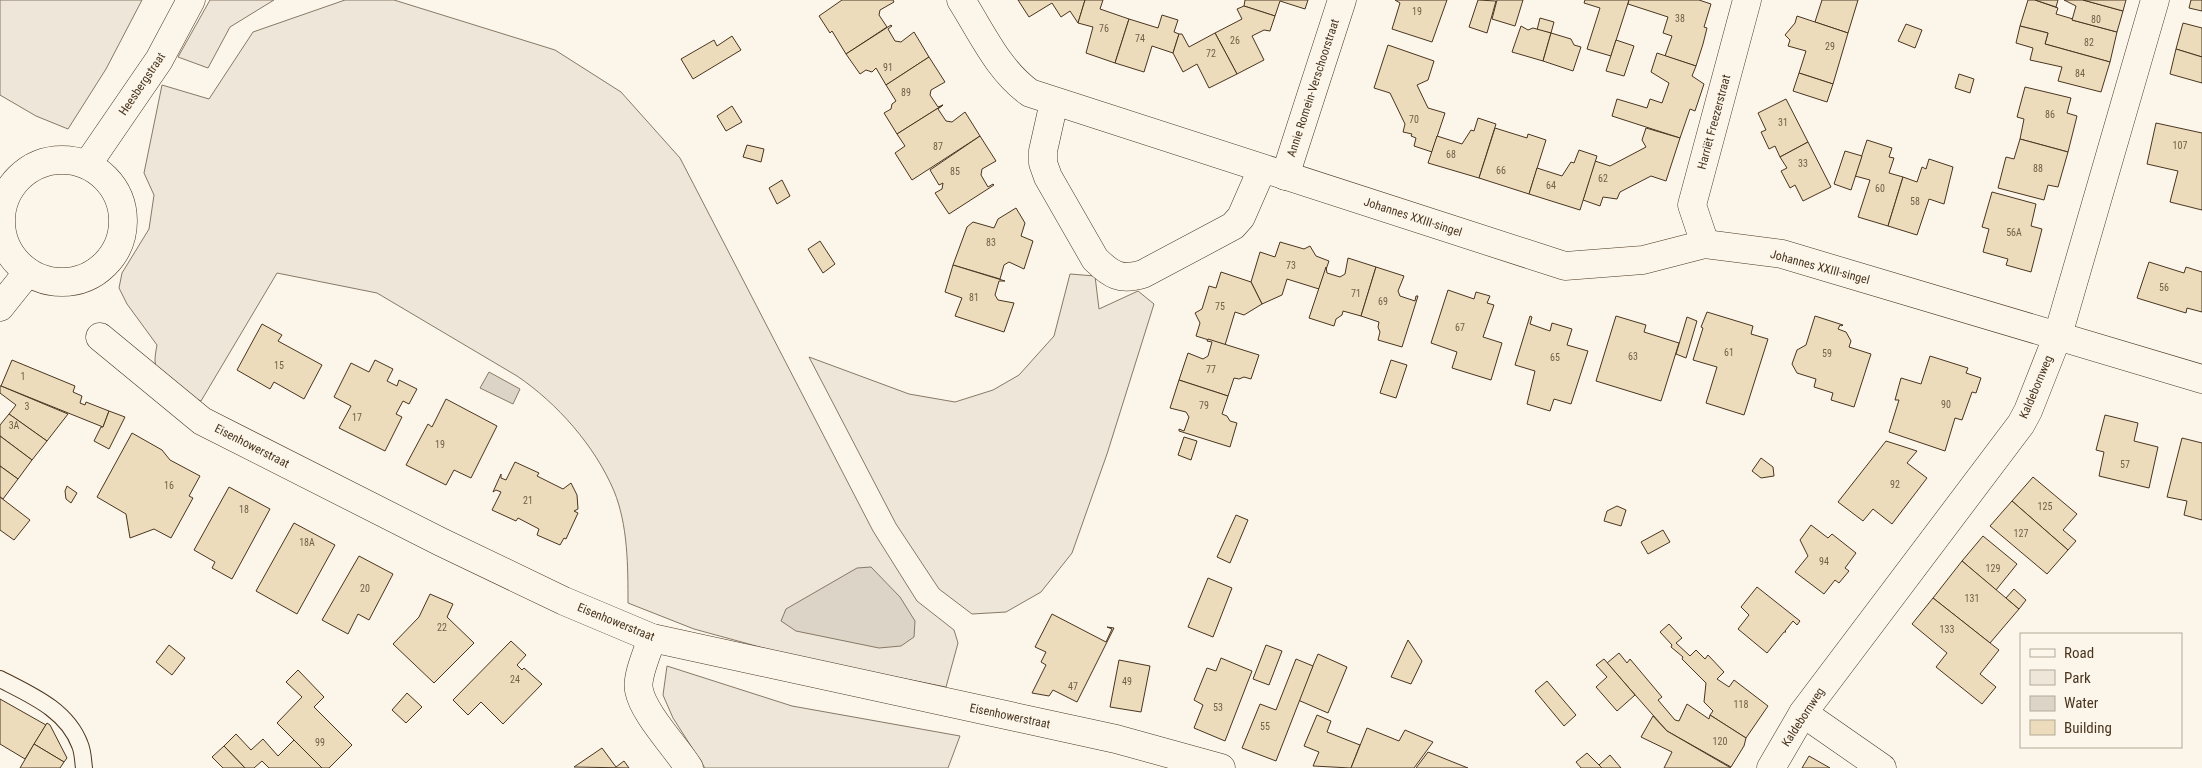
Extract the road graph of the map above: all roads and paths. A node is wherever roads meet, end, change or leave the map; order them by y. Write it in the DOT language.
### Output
graph roads {
  1 [pos="191,0"];
  2 [pos="961,0"];
  3 [pos="1342,0"];
  4 [pos="1747,0"];
  5 [pos="2155,0"];
  6 [pos="1054,102"];
  7 [pos="87,165"];
  8 [pos="1273,172"];
  9 [pos="7,180"];
  10 [pos="1705,244"];
  11 [pos="28,272"];
  12 [pos="0,307"];
  13 [pos="2058,335"];
  14 [pos="100,337"];
  15 [pos="2202,380"];
  16 [pos="652,638"];
  17 [pos="0,679"];
  18 [pos="1803,713"];
  19 [pos="84,768"];
  20 [pos="689,768"];
  21 [pos="1221,768"];
  22 [pos="1771,768"];
  23 [pos="1882,768"];
  1 -- 7 [label="street, Heesbergstraat"];
  2 -- 6 [label="street, Johannes XXIII-singel"];
  3 -- 8 [label="street, Annie Romein-Verschoorstraat"];
  4 -- 10 [label="street, Harriët Freezerstraat"];
  5 -- 13 [label="street, Kaldebornweg"];
  6 -- 8 [label="street, Johannes XXIII-singel"];
  6 -- 8 [label="street"];
  7 -- 9 [label="street"];
  7 -- 11 [label="street"];
  8 -- 10 [label="street, Johannes XXIII-singel"];
  9 -- 11 [label="street"];
  10 -- 13 [label="street, Johannes XXIII-singel"];
  11 -- 12 [label="street"];
  13 -- 15 [label="street, Johannes XXIII-singel"];
  13 -- 18 [label="street, Kaldebornweg"];
  14 -- 16 [label="street, Eisenhowerstraat"];
  16 -- 20 [label="street"];
  16 -- 21 [label="street, Eisenhowerstraat"];
  17 -- 19 [label="lane"];
  18 -- 22 [label="street, Kaldebornweg"];
  18 -- 23 [label="street"];
}
